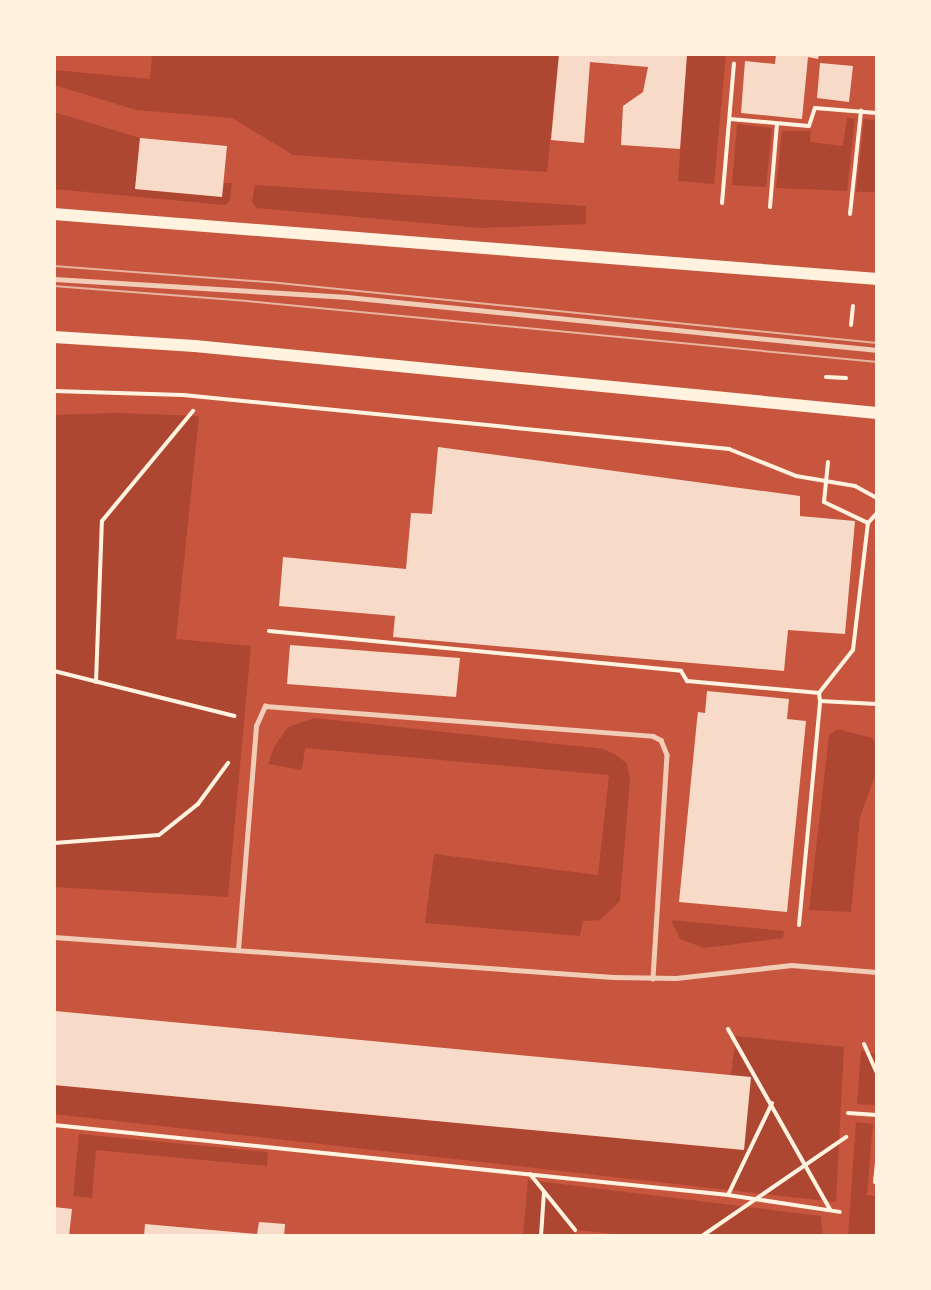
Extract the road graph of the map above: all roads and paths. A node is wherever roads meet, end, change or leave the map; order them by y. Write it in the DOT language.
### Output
graph roads {
  1 [pos="734,64"];
  2 [pos="861,111"];
  3 [pos="877,113"];
  4 [pos="730,119"];
  5 [pos="777,124"];
  6 [pos="722,203"];
  7 [pos="770,207"];
  8 [pos="54,214"];
  9 [pos="850,214"];
  10 [pos="54,279"];
  11 [pos="877,279"];
  12 [pos="853,299"];
  13 [pos="851,325"];
  14 [pos="54,337"];
  15 [pos="877,350"];
  16 [pos="847,367"];
  17 [pos="826,377"];
  18 [pos="846,378"];
  19 [pos="844,390"];
  20 [pos="54,391"];
  21 [pos="193,411"];
  22 [pos="877,413"];
  23 [pos="828,462"];
  24 [pos="826,481"];
  25 [pos="877,498"];
  26 [pos="877,513"];
  27 [pos="868,523"];
  28 [pos="269,631"];
  29 [pos="54,671"];
  30 [pos="96,682"];
  31 [pos="819,693"];
  32 [pos="820,701"];
  33 [pos="877,704"];
  34 [pos="257,724"];
  35 [pos="54,843"];
  36 [pos="799,925"];
  37 [pos="54,938"];
  38 [pos="238,950"];
  39 [pos="877,972"];
  40 [pos="653,979"];
  41 [pos="728,1029"];
  42 [pos="864,1044"];
  43 [pos="877,1073"];
  44 [pos="772,1103"];
  45 [pos="848,1113"];
  46 [pos="877,1115"];
  47 [pos="54,1125"];
  48 [pos="846,1137"];
  49 [pos="877,1162"];
  50 [pos="806,1164"];
  51 [pos="530,1173"];
  52 [pos="875,1182"];
  53 [pos="544,1191"];
  54 [pos="728,1195"];
  55 [pos="753,1198"];
  56 [pos="830,1210"];
  57 [pos="840,1212"];
  58 [pos="575,1230"];
  59 [pos="541,1236"];
  60 [pos="702,1236"];
  1 -- 4 [label="path"];
  2 -- 3 [label="path"];
  2 -- 5 [label="path"];
  2 -- 9 [label="path"];
  4 -- 5 [label="path"];
  4 -- 6 [label="path"];
  5 -- 7 [label="path"];
  8 -- 11 [label="main road"];
  10 -- 15 [label="lane"];
  12 -- 13 [label="path"];
  14 -- 22 [label="main road"];
  16 -- 18 [label="path"];
  17 -- 18 [label="path"];
  18 -- 19 [label="path"];
  20 -- 24 [label="path"];
  21 -- 30 [label="path"];
  23 -- 24 [label="path"];
  24 -- 25 [label="path"];
  24 -- 27 [label="path"];
  26 -- 27 [label="path"];
  27 -- 31 [label="path"];
  28 -- 31 [label="path"];
  29 -- 30 [label="path"];
  30 -- 34 [label="path"];
  31 -- 32 [label="path"];
  32 -- 33 [label="path"];
  32 -- 36 [label="path"];
  34 -- 35 [label="path"];
  34 -- 38 [label="lane"];
  34 -- 40 [label="lane"];
  37 -- 38 [label="lane"];
  38 -- 40 [label="lane"];
  39 -- 40 [label="lane"];
  41 -- 44 [label="path"];
  42 -- 43 [label="path"];
  44 -- 50 [label="path"];
  44 -- 54 [label="path"];
  45 -- 46 [label="path"];
  47 -- 51 [label="path"];
  48 -- 50 [label="path"];
  49 -- 52 [label="path"];
  50 -- 55 [label="path"];
  50 -- 56 [label="path"];
  51 -- 53 [label="path"];
  51 -- 54 [label="path"];
  53 -- 58 [label="path"];
  53 -- 59 [label="path"];
  54 -- 55 [label="path"];
  55 -- 56 [label="path"];
  55 -- 60 [label="path"];
  56 -- 57 [label="path"];
}
